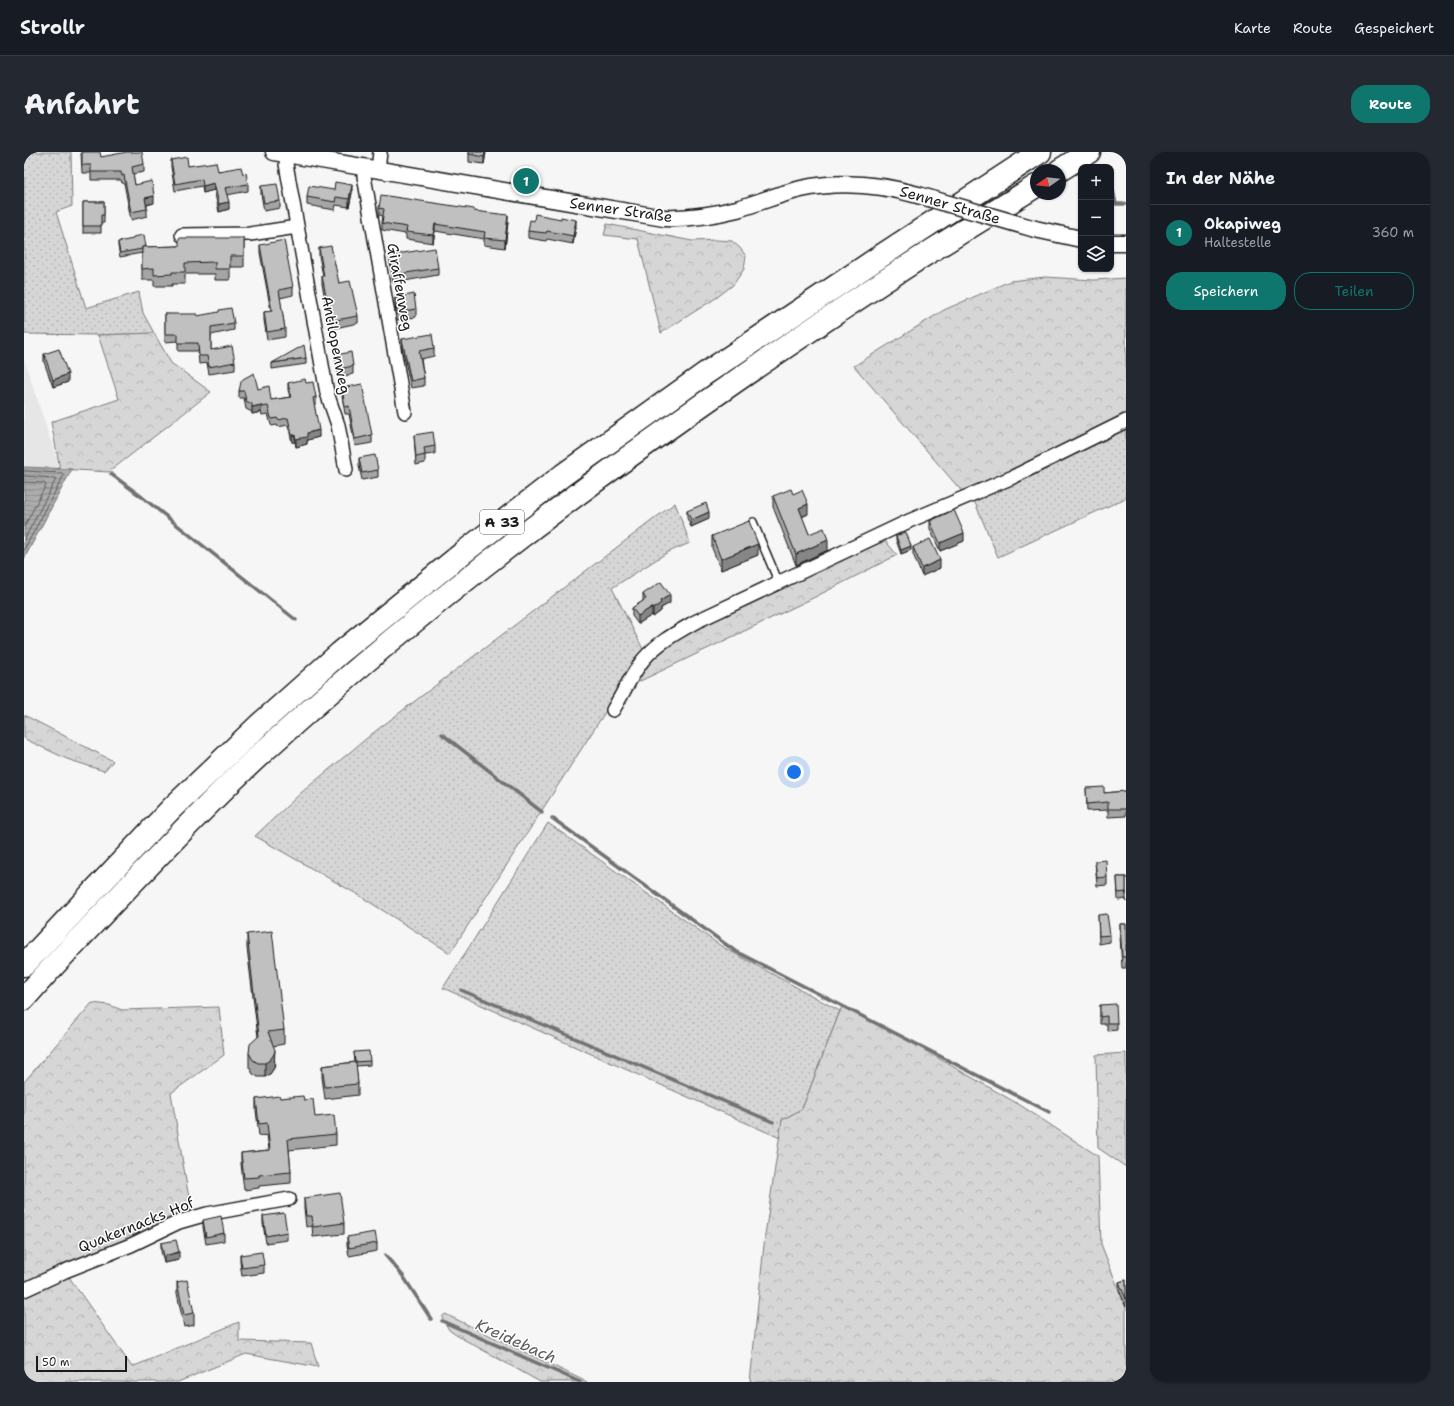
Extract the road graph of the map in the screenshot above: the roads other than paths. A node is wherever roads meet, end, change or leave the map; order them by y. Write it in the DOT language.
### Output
graph roads {
  1 [pos="380,152"];
  2 [pos="1040,152"];
  3 [pos="1089,152"];
  4 [pos="281,153"];
  5 [pos="1066,166"];
  6 [pos="372,169"];
  7 [pos="1030,190"];
  8 [pos="297,227"];
  9 [pos="182,235"];
  10 [pos="1078,238"];
  11 [pos="1114,243"];
  12 [pos="1126,244"];
  13 [pos="405,412"];
  14 [pos="1126,421"];
  15 [pos="346,470"];
  16 [pos="753,522"];
  17 [pos="779,583"];
  18 [pos="613,710"];
  19 [pos="24,965"];
  20 [pos="24,999"];
  21 [pos="289,1199"];
  22 [pos="24,1290"];
  1 -- 6 [label="street, Giraffenweg"];
  2 -- 19 [label="highway, A 33"];
  3 -- 5 [label="highway"];
  4 -- 6 [label="street, Senner Straße"];
  4 -- 8 [label="street, Antilopenweg"];
  6 -- 10 [label="street, Senner Straße, bridge"];
  6 -- 13 [label="street, Giraffenweg"];
  7 -- 20 [label="highway, A 33"];
  8 -- 9 [label="street"];
  8 -- 15 [label="street, Antilopenweg"];
  11 -- 12 [label="street"];
  14 -- 17 [label="street"];
  16 -- 17 [label="lane"];
  17 -- 18 [label="street"];
  21 -- 22 [label="street, Quakernacks Hof"];
}
